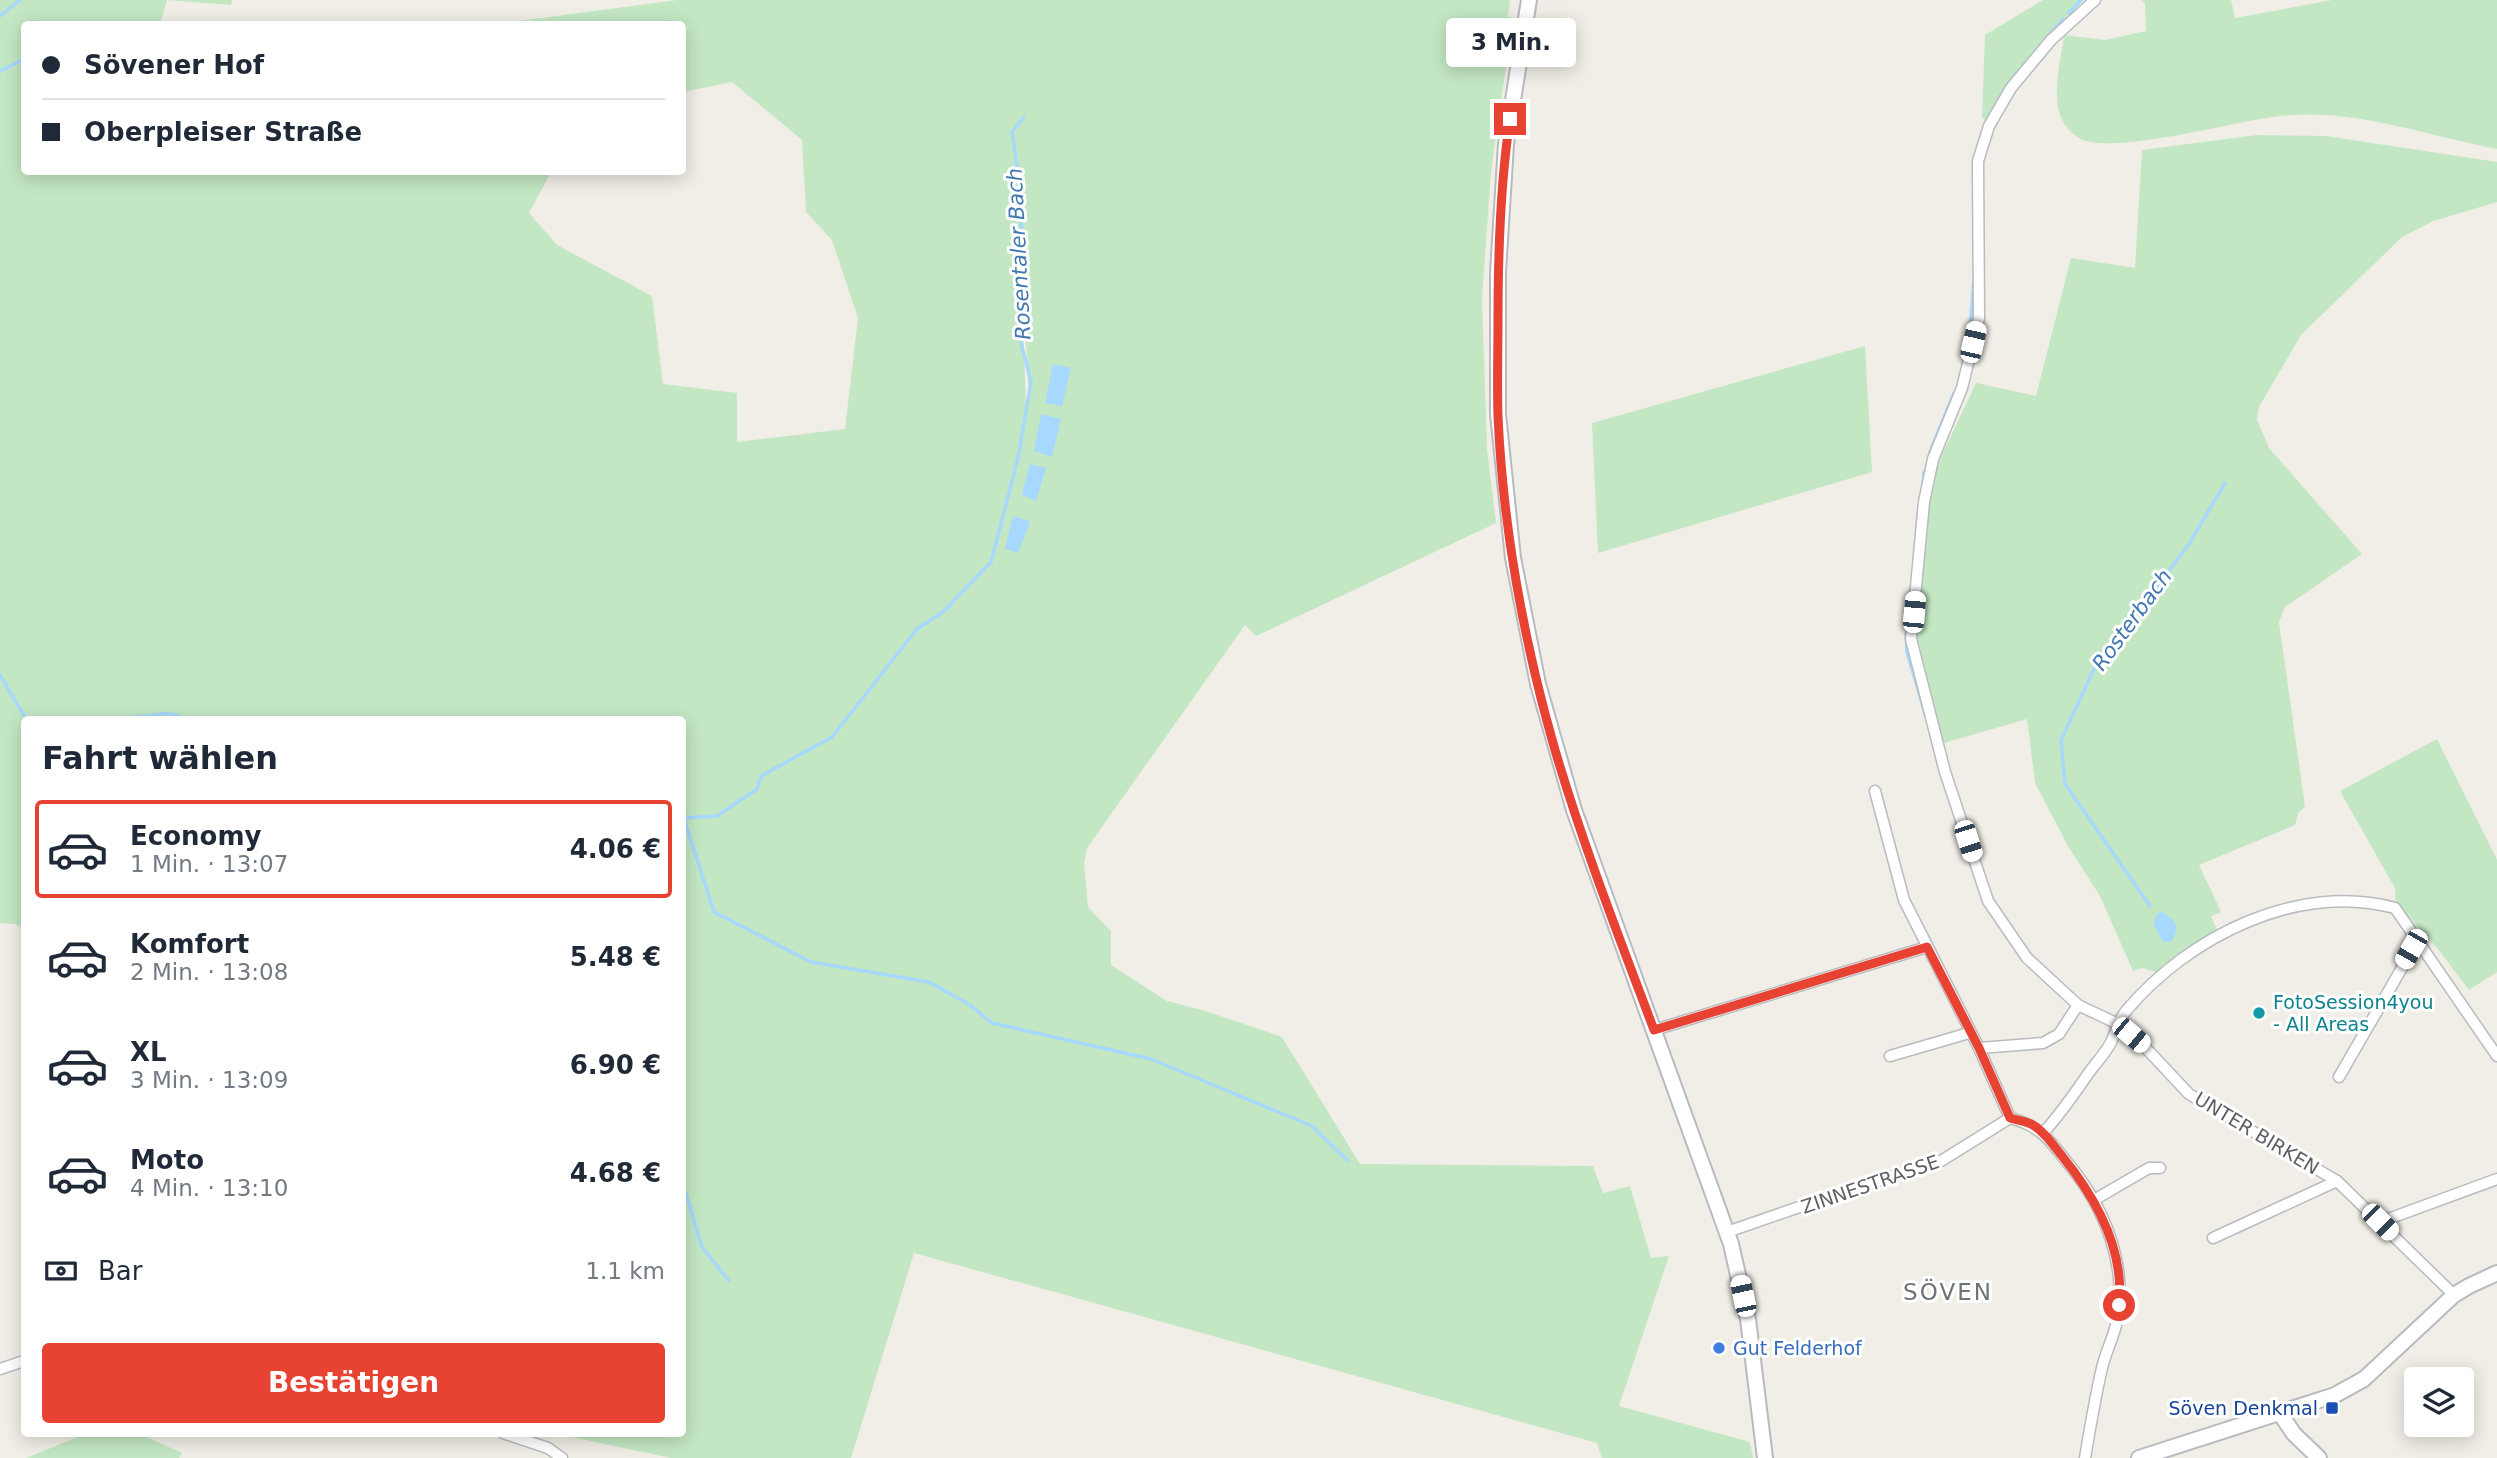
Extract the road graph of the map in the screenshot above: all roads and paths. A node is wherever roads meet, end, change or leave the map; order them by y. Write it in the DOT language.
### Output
graph roads {
  1 [pos="1529,0"];
  2 [pos="2095,0"];
  3 [pos="1875,791"];
  4 [pos="2418,940"];
  5 [pos="1927,947"];
  6 [pos="2078,1004"];
  7 [pos="2118,1024"];
  8 [pos="1654,1030"];
  9 [pos="1969,1033"];
  10 [pos="1979,1048"];
  11 [pos="1890,1056"];
  12 [pos="2497,1056"];
  13 [pos="2339,1077"];
  14 [pos="2010,1118"];
  15 [pos="2043,1133"];
  16 [pos="2160,1168"];
  17 [pos="2497,1179"];
  18 [pos="2337,1181"];
  19 [pos="2094,1200"];
  20 [pos="2380,1222"];
  21 [pos="1727,1232"];
  22 [pos="2213,1238"];
  23 [pos="2497,1273"];
  24 [pos="2454,1296"];
  25 [pos="21,1362"];
  26 [pos="0,1368"];
  27 [pos="2279,1412"];
  28 [pos="515,1437"];
  29 [pos="562,1458"];
  30 [pos="1765,1458"];
  31 [pos="2085,1458"];
  32 [pos="2139,1458"];
  33 [pos="2319,1458"];
  1 -- 8 [label="main road"];
  2 -- 6 [label="street, UNTER BIRKEN"];
  3 -- 5 [label="street"];
  4 -- 7 [label="street"];
  4 -- 12 [label="street"];
  4 -- 13 [label="street"];
  5 -- 8 [label="street"];
  5 -- 9 [label="street"];
  6 -- 7 [label="street, UNTER BIRKEN"];
  6 -- 10 [label="street"];
  7 -- 15 [label="street"];
  7 -- 18 [label="street, UNTER BIRKEN"];
  8 -- 21 [label="main road"];
  9 -- 10 [label="street"];
  9 -- 11 [label="street"];
  10 -- 14 [label="street"];
  14 -- 15 [label="street"];
  14 -- 21 [label="street, ZINNESTRASSE"];
  15 -- 19 [label="street"];
  16 -- 19 [label="street"];
  17 -- 20 [label="street"];
  18 -- 20 [label="street, UNTER BIRKEN"];
  18 -- 22 [label="street, UNTER BIRKEN"];
  19 -- 31 [label="street"];
  20 -- 24 [label="street, UNTER BIRKEN"];
  21 -- 30 [label="main road"];
  23 -- 24 [label="main road"];
  24 -- 27 [label="main road"];
  25 -- 26 [label="street"];
  27 -- 32 [label="main road"];
  27 -- 33 [label="main road"];
  28 -- 29 [label="street"];
}
